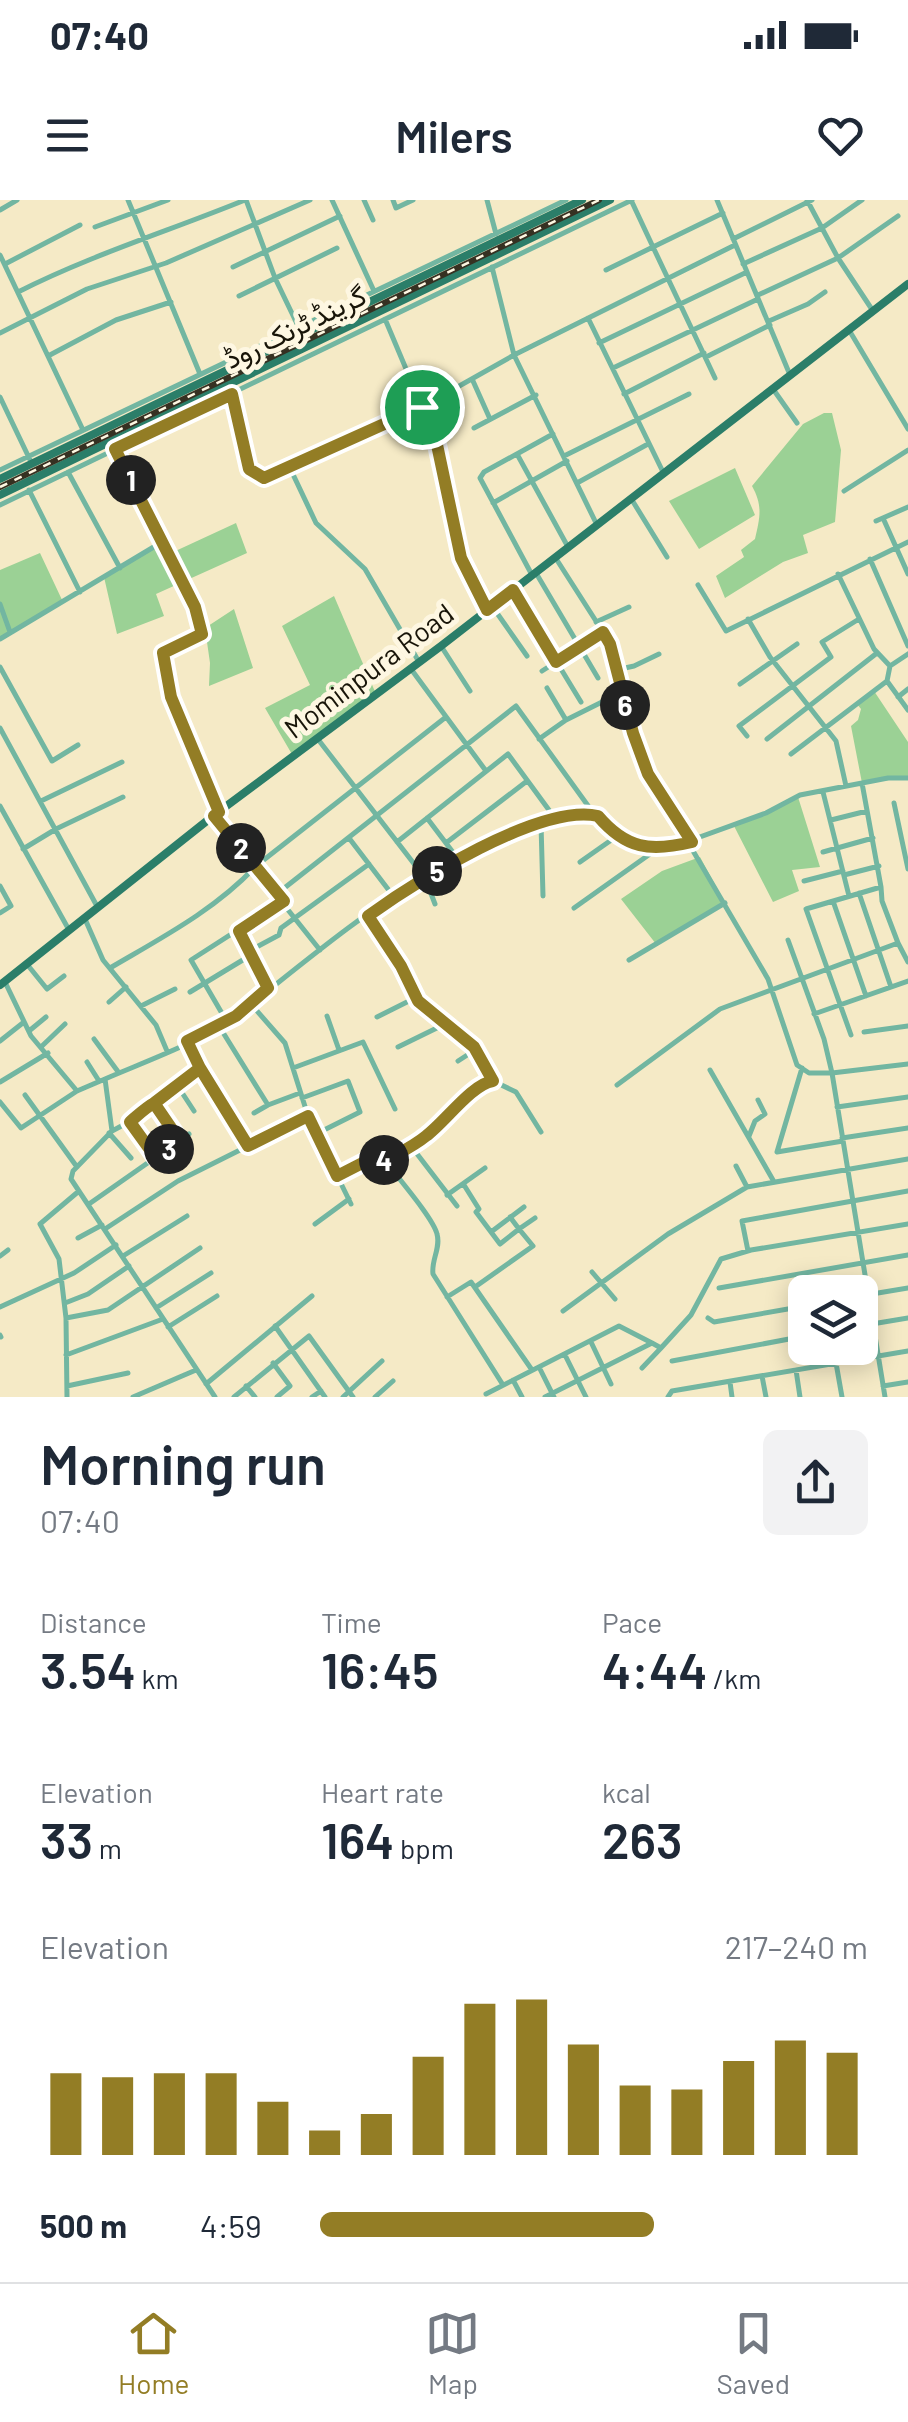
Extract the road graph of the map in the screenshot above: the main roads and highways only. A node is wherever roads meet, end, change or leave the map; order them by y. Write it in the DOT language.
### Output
graph roads {
  1 [pos="582,200"];
  2 [pos="610,200"];
  3 [pos="908,284"];
  4 [pos="117,418"];
  5 [pos="124,434"];
  6 [pos="0,479"];
  7 [pos="0,494"];
  8 [pos="2,983"];
  1 -- 4 [label="main road, گرینڈ ٹرنک روڈ"];
  2 -- 5 [label="main road, گرینڈ ٹرنک روڈ"];
  3 -- 8 [label="main road, Mominpura Road"];
  4 -- 5 [label="main road"];
  4 -- 6 [label="main road, گرینڈ ٹرنک روڈ"];
  5 -- 7 [label="main road, گرینڈ ٹرنک روڈ"];
}
